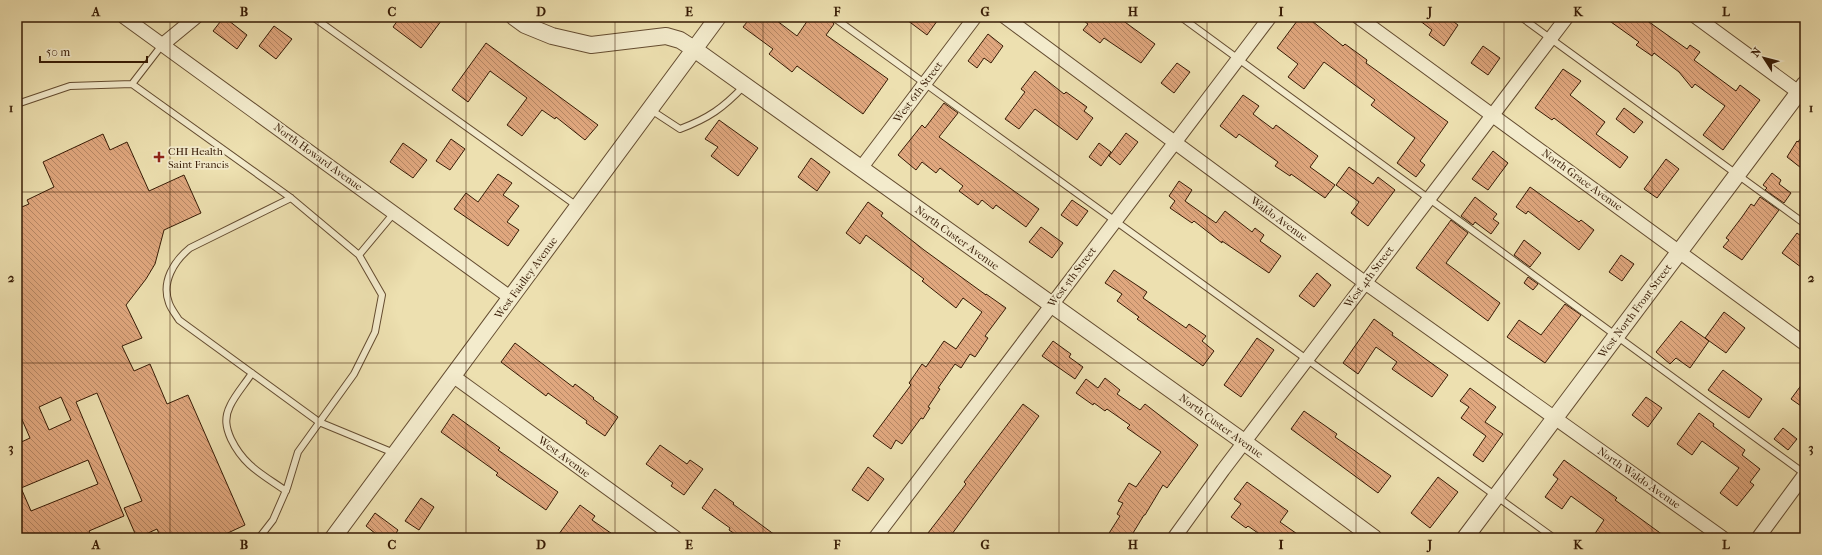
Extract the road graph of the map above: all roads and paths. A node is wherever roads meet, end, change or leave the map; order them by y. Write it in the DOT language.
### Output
graph roads {
  1 [pos="124,17"];
  2 [pos="196,17"];
  3 [pos="313,17"];
  4 [pos="514,17"];
  5 [pos="718,17"];
  6 [pos="833,17"];
  7 [pos="975,17"];
  8 [pos="1005,17"];
  9 [pos="1181,17"];
  10 [pos="1270,17"];
  11 [pos="1358,17"];
  12 [pos="1521,17"];
  13 [pos="1567,17"];
  14 [pos="1696,17"];
  15 [pos="1551,38"];
  16 [pos="162,45"];
  17 [pos="694,49"];
  18 [pos="1238,59"];
  19 [pos="925,83"];
  20 [pos="132,84"];
  21 [pos="745,85"];
  22 [pos="1803,91"];
  23 [pos="17,104"];
  24 [pos="650,109"];
  25 [pos="1493,114"];
  26 [pos="1175,142"];
  27 [pos="861,168"];
  28 [pos="1737,175"];
  29 [pos="291,198"];
  30 [pos="1428,199"];
  31 [pos="578,206"];
  32 [pos="394,213"];
  33 [pos="1115,221"];
  34 [pos="1805,224"];
  35 [pos="1680,251"];
  36 [pos="359,255"];
  37 [pos="1364,282"];
  38 [pos="511,298"];
  39 [pos="1051,305"];
  40 [pos="1616,336"];
  41 [pos="1805,344"];
  42 [pos="1306,359"];
  43 [pos="252,373"];
  44 [pos="453,376"];
  45 [pos="1554,418"];
  46 [pos="319,422"];
  47 [pos="1244,442"];
  48 [pos="396,454"];
  49 [pos="1805,474"];
  50 [pos="286,491"];
  51 [pos="1496,496"];
  52 [pos="259,538"];
  53 [pos="333,538"];
  54 [pos="676,538"];
  55 [pos="875,538"];
  56 [pos="1174,538"];
  57 [pos="1374,538"];
  58 [pos="1465,538"];
  59 [pos="1554,538"];
  60 [pos="1723,538"];
  61 [pos="1758,538"];
  1 -- 16 [label="street, North Howard Avenue"];
  2 -- 16 [label="street"];
  3 -- 31 [label="lane"];
  4 -- 17 [label="street, North Custer Avenue"];
  5 -- 17 [label="street, West Faidley Avenue"];
  6 -- 19 [label="lane"];
  7 -- 19 [label="street, West 6th Street"];
  8 -- 26 [label="street, Waldo Avenue"];
  9 -- 18 [label="lane"];
  10 -- 18 [label="street, West 5th Street"];
  11 -- 25 [label="street, North Grace Avenue"];
  12 -- 15 [label="lane"];
  13 -- 15 [label="street, West 4th Street"];
  14 -- 22 [label="street"];
  15 -- 25 [label="street, West 4th Street"];
  15 -- 28 [label="lane"];
  16 -- 20 [label="lane"];
  16 -- 32 [label="street, North Howard Avenue"];
  17 -- 21 [label="street, North Custer Avenue"];
  17 -- 24 [label="street, West Faidley Avenue"];
  18 -- 26 [label="street, West 5th Street"];
  18 -- 30 [label="lane"];
  19 -- 27 [label="street, West 6th Street"];
  19 -- 33 [label="lane"];
  20 -- 23 [label="lane"];
  20 -- 29 [label="lane"];
  21 -- 24 [label="lane"];
  21 -- 27 [label="street, North Custer Avenue"];
  22 -- 28 [label="street, West North Front Street"];
  24 -- 31 [label="street, West Faidley Avenue"];
  25 -- 30 [label="street, West 4th Street"];
  25 -- 35 [label="street, North Grace Avenue"];
  26 -- 33 [label="street, West 5th Street"];
  26 -- 37 [label="street, Waldo Avenue"];
  27 -- 39 [label="street, North Custer Avenue"];
  28 -- 34 [label="lane"];
  28 -- 35 [label="street, West North Front Street"];
  29 -- 36 [label="lane"];
  29 -- 43 [label="lane"];
  30 -- 37 [label="street, West 4th Street"];
  30 -- 40 [label="lane"];
  31 -- 38 [label="street, West Faidley Avenue"];
  32 -- 36 [label="lane"];
  32 -- 38 [label="street, North Howard Avenue"];
  33 -- 39 [label="street, West 5th Street"];
  33 -- 42 [label="lane"];
  35 -- 40 [label="street, West North Front Street"];
  35 -- 41 [label="street, North Grace Avenue"];
  36 -- 46 [label="lane"];
  37 -- 42 [label="street, West 4th Street"];
  37 -- 45 [label="street, Waldo Avenue"];
  38 -- 44 [label="street, West Faidley Avenue"];
  39 -- 47 [label="street, North Custer Avenue"];
  39 -- 55 [label="street, West 5th Street"];
  40 -- 45 [label="street, West North Front Street"];
  40 -- 49 [label="lane"];
  42 -- 47 [label="street, West 4th Street"];
  42 -- 51 [label="lane"];
  43 -- 46 [label="lane"];
  43 -- 50 [label="lane"];
  44 -- 48 [label="street, West Faidley Avenue"];
  44 -- 54 [label="street, West Avenue"];
  45 -- 51 [label="street, West North Front Street"];
  45 -- 60 [label="street, North Waldo Avenue"];
  46 -- 48 [label="lane"];
  46 -- 50 [label="lane"];
  47 -- 56 [label="street, West 4th Street"];
  47 -- 57 [label="street, North Custer Avenue"];
  48 -- 53 [label="street, West Faidley Avenue"];
  49 -- 61 [label="street"];
  50 -- 52 [label="lane"];
  51 -- 58 [label="street, West North Front Street"];
  51 -- 59 [label="lane"];
}
